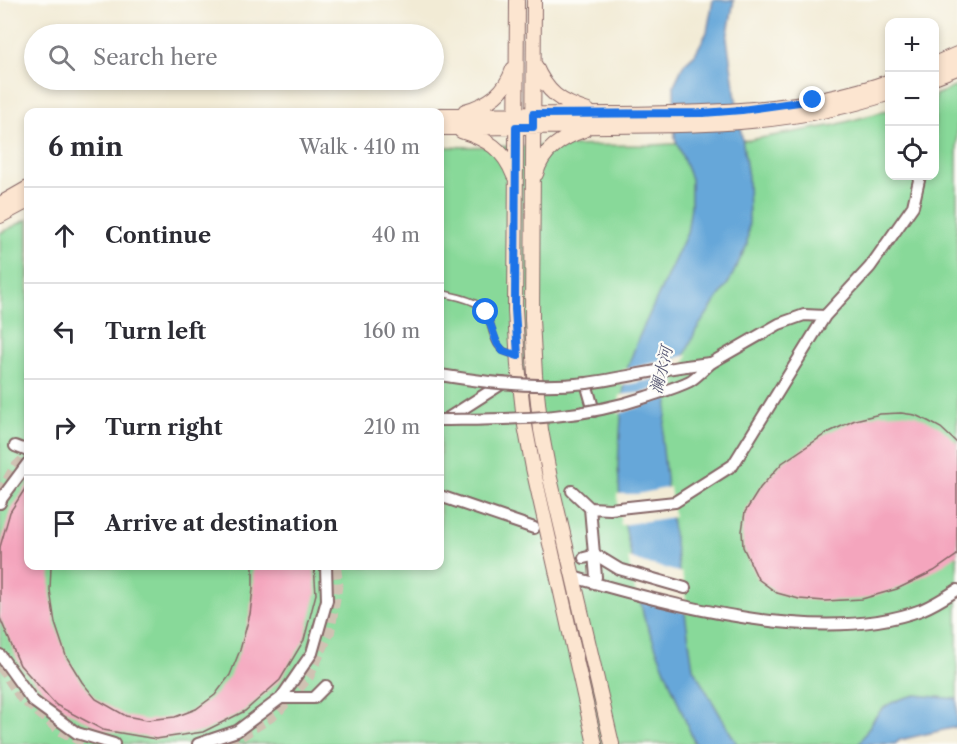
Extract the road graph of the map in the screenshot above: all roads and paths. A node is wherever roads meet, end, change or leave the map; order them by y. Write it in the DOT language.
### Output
graph roads {
  1 [pos="517,0"];
  2 [pos="534,0"];
  3 [pos="957,54"];
  4 [pos="517,58"];
  5 [pos="534,61"];
  6 [pos="939,62"];
  7 [pos="957,68"];
  8 [pos="939,75"];
  9 [pos="885,82"];
  10 [pos="885,94"];
  11 [pos="605,114"];
  12 [pos="742,117"];
  13 [pos="670,120"];
  14 [pos="445,121"];
  15 [pos="516,121"];
  16 [pos="533,121"];
  17 [pos="594,127"];
  18 [pos="919,180"];
  19 [pos="516,182"];
  20 [pos="24,190"];
  21 [pos="533,190"];
  22 [pos="24,203"];
  23 [pos="0,204"];
  24 [pos="0,216"];
  25 [pos="444,294"];
  26 [pos="825,316"];
  27 [pos="518,356"];
  28 [pos="711,363"];
  29 [pos="444,376"];
  30 [pos="503,383"];
  31 [pos="586,383"];
  32 [pos="594,411"];
  33 [pos="444,415"];
  34 [pos="444,417"];
  35 [pos="15,446"];
  36 [pos="24,450"];
  37 [pos="24,468"];
  38 [pos="572,491"];
  39 [pos="444,497"];
  40 [pos="0,503"];
  41 [pos="590,508"];
  42 [pos="534,528"];
  43 [pos="590,556"];
  44 [pos="326,570"];
  45 [pos="573,577"];
  46 [pos="596,577"];
  47 [pos="685,588"];
  48 [pos="957,590"];
  49 [pos="0,655"];
  50 [pos="326,686"];
  51 [pos="281,698"];
  52 [pos="114,744"];
  53 [pos="198,744"];
  54 [pos="595,744"];
  55 [pos="612,744"];
  1 -- 4 [label="street"];
  2 -- 5 [label="street"];
  3 -- 6 [label="street"];
  4 -- 14 [label="street"];
  4 -- 15 [label="street"];
  5 -- 11 [label="street"];
  5 -- 16 [label="street"];
  7 -- 8 [label="street"];
  9 -- 12 [label="street"];
  10 -- 12 [label="street"];
  11 -- 13 [label="street"];
  11 -- 16 [label="street"];
  12 -- 13 [label="street"];
  13 -- 17 [label="street"];
  14 -- 15 [label="street"];
  14 -- 19 [label="street"];
  15 -- 16 [label="street"];
  15 -- 19 [label="street"];
  16 -- 17 [label="street"];
  16 -- 21 [label="street"];
  17 -- 21 [label="street"];
  18 -- 26 [label="street"];
  19 -- 27 [label="street"];
  20 -- 23 [label="street"];
  21 -- 45 [label="street"];
  22 -- 24 [label="street"];
  25 -- 27 [label="lane"];
  26 -- 28 [label="street"];
  26 -- 41 [label="street"];
  27 -- 54 [label="street"];
  28 -- 31 [label="street, bridge"];
  28 -- 32 [label="street, bridge"];
  29 -- 30 [label="street, bridge"];
  30 -- 31 [label="street, bridge"];
  30 -- 33 [label="street, bridge"];
  31 -- 32 [label="street"];
  32 -- 34 [label="street, bridge"];
  35 -- 36 [label="street"];
  37 -- 40 [label="street"];
  38 -- 41 [label="street"];
  39 -- 42 [label="street"];
  41 -- 43 [label="street"];
  43 -- 46 [label="street"];
  43 -- 47 [label="street"];
  44 -- 51 [label="street"];
  45 -- 48 [label="street"];
  45 -- 55 [label="street"];
  49 -- 52 [label="street"];
  50 -- 51 [label="street"];
  51 -- 53 [label="street"];
}
